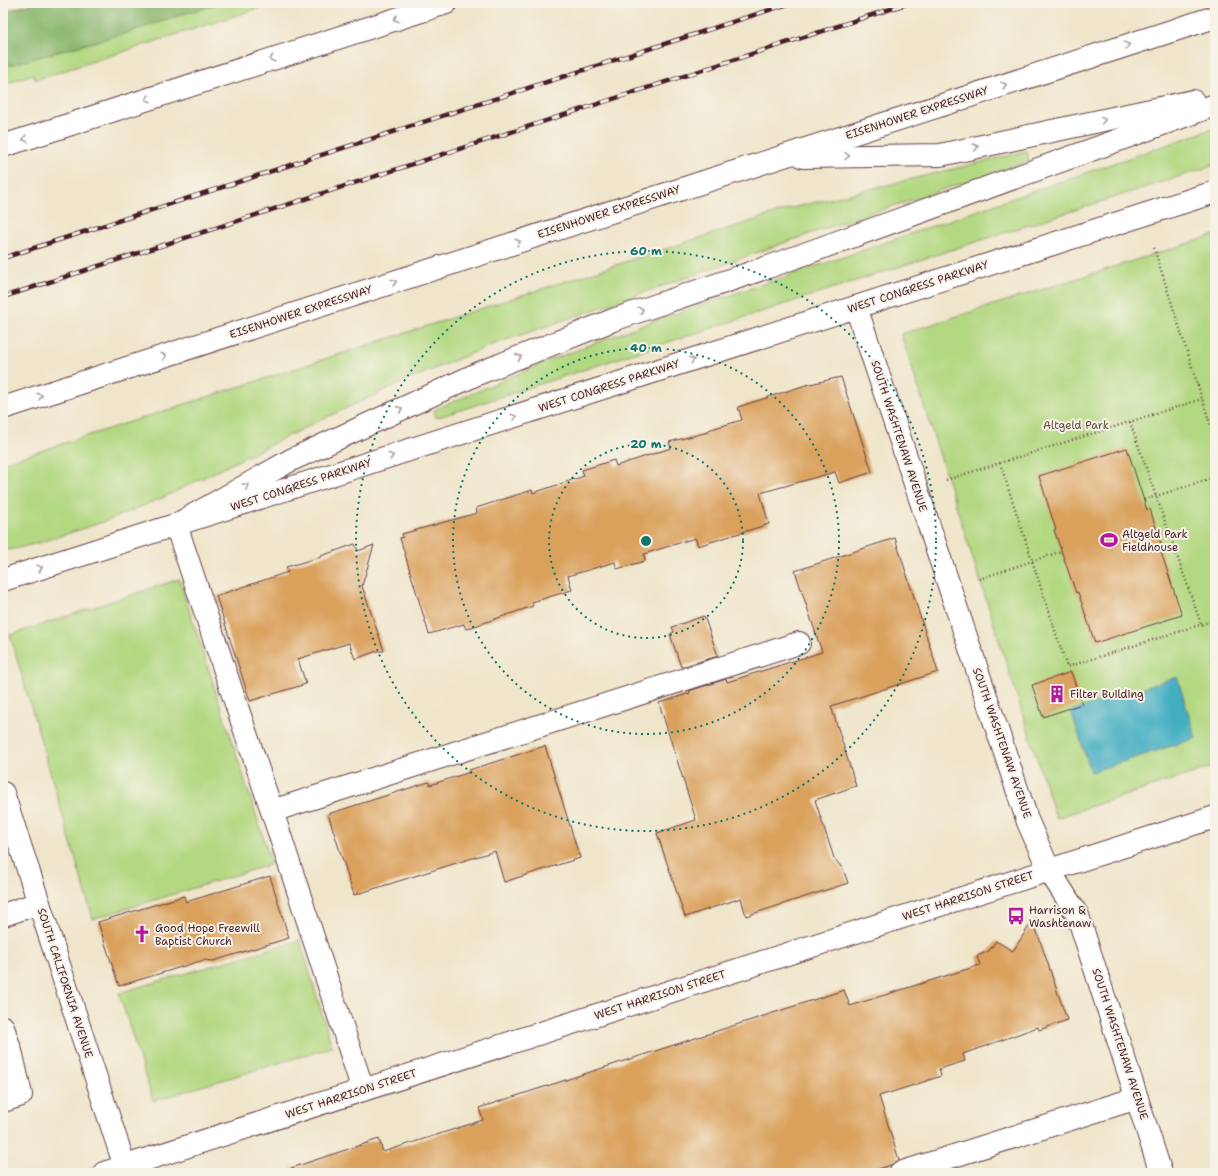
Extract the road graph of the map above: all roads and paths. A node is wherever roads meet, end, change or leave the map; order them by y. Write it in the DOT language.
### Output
graph roads {
  1 [pos="446,3"];
  2 [pos="1215,17"];
  3 [pos="1215,96"];
  4 [pos="1215,105"];
  5 [pos="3,146"];
  6 [pos="780,157"];
  7 [pos="1215,192"];
  8 [pos="1154,248"];
  9 [pos="856,307"];
  10 [pos="1202,399"];
  11 [pos="3,408"];
  12 [pos="1130,422"];
  13 [pos="1215,438"];
  14 [pos="1000,463"];
  15 [pos="1215,477"];
  16 [pos="946,480"];
  17 [pos="1156,497"];
  18 [pos="1144,500"];
  19 [pos="176,525"];
  20 [pos="1062,551"];
  21 [pos="1032,561"];
  22 [pos="979,579"];
  23 [pos="3,580"];
  24 [pos="1215,620"];
  25 [pos="1201,624"];
  26 [pos="800,643"];
  27 [pos="3,793"];
  28 [pos="272,812"];
  29 [pos="1215,817"];
  30 [pos="1049,870"];
  31 [pos="39,904"];
  32 [pos="3,915"];
  33 [pos="3,1027"];
  34 [pos="7,1057"];
  35 [pos="363,1090"];
  36 [pos="1137,1098"];
  37 [pos="3,1100"];
  38 [pos="126,1170"];
  39 [pos="104,1173"];
  40 [pos="900,1173"];
  41 [pos="1161,1173"];
  1 -- 5 [label="main road, one-way"];
  6 -- 2 [label="main road, EISENHOWER EXPRESSWAY, one-way"];
  6 -- 3 [label="main road, one-way"];
  19 -- 4 [label="main road, one-way"];
  11 -- 6 [label="main road, EISENHOWER EXPRESSWAY, one-way"];
  7 -- 9 [label="main road, WEST CONGRESS PARKWAY"];
  8 -- 10 [label="path"];
  19 -- 9 [label="main road, WEST CONGRESS PARKWAY, one-way"];
  9 -- 30 [label="main road, SOUTH WASHTENAW AVENUE"];
  10 -- 12 [label="path"];
  10 -- 13 [label="path"];
  12 -- 14 [label="path"];
  12 -- 17 [label="path"];
  14 -- 16 [label="path"];
  14 -- 21 [label="path"];
  15 -- 17 [label="path"];
  17 -- 18 [label="path"];
  17 -- 25 [label="path"];
  23 -- 19 [label="main road, WEST CONGRESS PARKWAY, one-way"];
  19 -- 28 [label="main road"];
  20 -- 21 [label="path"];
  21 -- 22 [label="path"];
  21 -- 25 [label="path"];
  24 -- 25 [label="path"];
  26 -- 28 [label="main road"];
  27 -- 31 [label="main road, SOUTH CALIFORNIA AVENUE"];
  28 -- 35 [label="main road"];
  29 -- 30 [label="main road, WEST HARRISON STREET"];
  30 -- 35 [label="main road, WEST HARRISON STREET"];
  30 -- 36 [label="main road, SOUTH WASHTENAW AVENUE"];
  31 -- 32 [label="main road"];
  31 -- 38 [label="main road, SOUTH CALIFORNIA AVENUE"];
  33 -- 34 [label="main road"];
  34 -- 37 [label="main road"];
  35 -- 38 [label="main road, WEST HARRISON STREET"];
  36 -- 40 [label="main road"];
  36 -- 41 [label="main road, SOUTH WASHTENAW AVENUE"];
  38 -- 39 [label="main road, WEST HARRISON STREET"];
}
